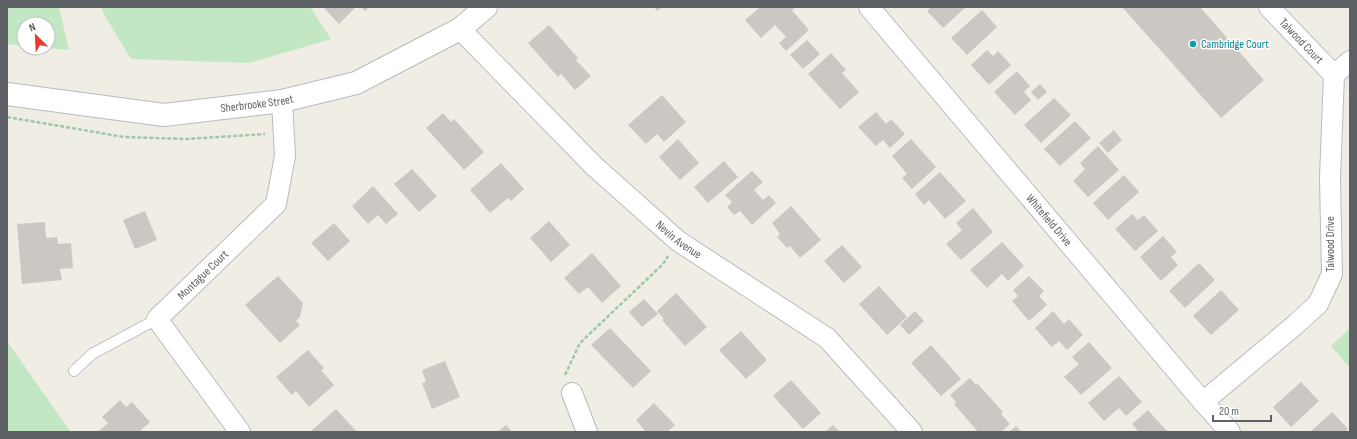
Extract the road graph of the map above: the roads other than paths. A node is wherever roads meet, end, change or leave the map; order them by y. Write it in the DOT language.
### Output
graph roads {
  1 [pos="486,7"];
  2 [pos="870,7"];
  3 [pos="1270,7"];
  4 [pos="460,29"];
  5 [pos="1350,61"];
  6 [pos="1334,76"];
  7 [pos="7,94"];
  8 [pos="282,101"];
  9 [pos="156,319"];
  10 [pos="74,371"];
  11 [pos="572,393"];
  12 [pos="1203,402"];
  13 [pos="240,432"];
  14 [pos="587,432"];
  15 [pos="912,432"];
  16 [pos="1230,432"];
  1 -- 4 [label="main road, Sherbrooke Street"];
  2 -- 12 [label="street, Whitefield Drive"];
  3 -- 6 [label="street, Talwood Court"];
  4 -- 8 [label="main road, Sherbrooke Street"];
  4 -- 15 [label="street, Nevin Avenue"];
  5 -- 6 [label="street"];
  6 -- 12 [label="street, Talwood Drive"];
  7 -- 8 [label="main road, Sherbrooke Street"];
  8 -- 9 [label="street, Montague Court"];
  9 -- 10 [label="lane"];
  9 -- 13 [label="street"];
  11 -- 14 [label="street"];
  12 -- 16 [label="street, Whitefield Drive"];
}
